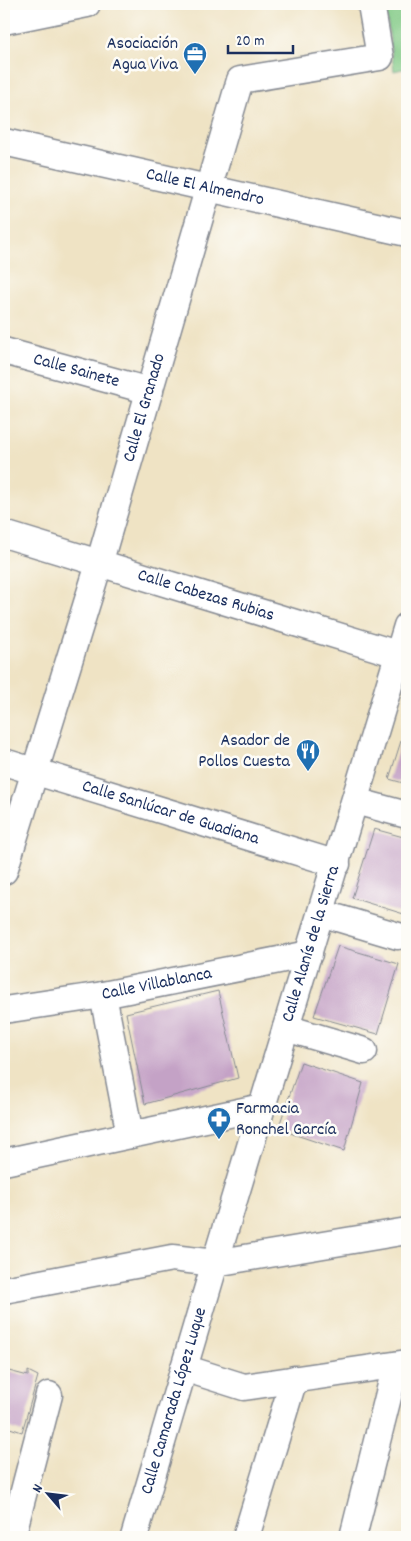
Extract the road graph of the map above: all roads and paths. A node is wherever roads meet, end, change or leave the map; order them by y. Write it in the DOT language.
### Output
graph roads {
  1 [pos="87,4"];
  2 [pos="371,4"];
  3 [pos="4,21"];
  4 [pos="4,142"];
  5 [pos="208,188"];
  6 [pos="407,233"];
  7 [pos="4,351"];
  8 [pos="150,390"];
  9 [pos="4,534"];
  10 [pos="99,564"];
  11 [pos="407,626"];
  12 [pos="403,656"];
  13 [pos="4,762"];
  14 [pos="35,772"];
  15 [pos="355,801"];
  16 [pos="407,815"];
  17 [pos="336,864"];
  18 [pos="4,871"];
  19 [pos="321,913"];
  20 [pos="398,936"];
  21 [pos="309,954"];
  22 [pos="103,995"];
  23 [pos="4,1010"];
  24 [pos="286,1028"];
  25 [pos="364,1051"];
  26 [pos="262,1107"];
  27 [pos="130,1135"];
  28 [pos="4,1162"];
  29 [pos="407,1231"];
  30 [pos="215,1263"];
  31 [pos="4,1290"];
  32 [pos="402,1364"];
  33 [pos="184,1368"];
  34 [pos="294,1379"];
  35 [pos="50,1395"];
  36 [pos="12,1537"];
  37 [pos="134,1537"];
  38 [pos="246,1537"];
  39 [pos="353,1537"];
  1 -- 3 [label="street"];
  2 -- 5 [label="street, Calle El Granado"];
  4 -- 5 [label="street, Calle El Almendro"];
  5 -- 6 [label="street, Calle El Almendro"];
  5 -- 8 [label="street, Calle El Granado"];
  7 -- 8 [label="street, Calle Sainete"];
  8 -- 10 [label="street, Calle El Granado"];
  9 -- 10 [label="street, Calle Cabezas Rubias"];
  10 -- 12 [label="street, Calle Cabezas Rubias"];
  10 -- 14 [label="street, Calle El Granado"];
  11 -- 12 [label="street, Calle Alanís de la Sierra"];
  12 -- 15 [label="street, Calle Alanís de la Sierra"];
  13 -- 14 [label="street, Calle Sanlúcar de Guadiana"];
  14 -- 17 [label="street, Calle Sanlúcar de Guadiana"];
  14 -- 18 [label="street, Calle El Granado"];
  15 -- 16 [label="street"];
  15 -- 17 [label="street, Calle Alanís de la Sierra"];
  17 -- 19 [label="street, Calle Alanís de la Sierra"];
  19 -- 20 [label="street"];
  19 -- 21 [label="street, Calle Alanís de la Sierra"];
  21 -- 22 [label="street, Calle Villablanca"];
  21 -- 24 [label="street, Calle Alanís de la Sierra"];
  22 -- 23 [label="street, Calle Villablanca"];
  22 -- 27 [label="street"];
  24 -- 25 [label="street"];
  24 -- 26 [label="street, Calle Alanís de la Sierra"];
  26 -- 27 [label="street"];
  26 -- 30 [label="street, Calle Alanís de la Sierra"];
  27 -- 28 [label="street"];
  29 -- 30 [label="street"];
  30 -- 31 [label="street"];
  30 -- 33 [label="street, Calle Camarada López Luque"];
  32 -- 34 [label="street"];
  32 -- 39 [label="street"];
  33 -- 34 [label="street"];
  33 -- 37 [label="street, Calle Camarada López Luque"];
  34 -- 38 [label="street"];
  35 -- 36 [label="street"];
}
